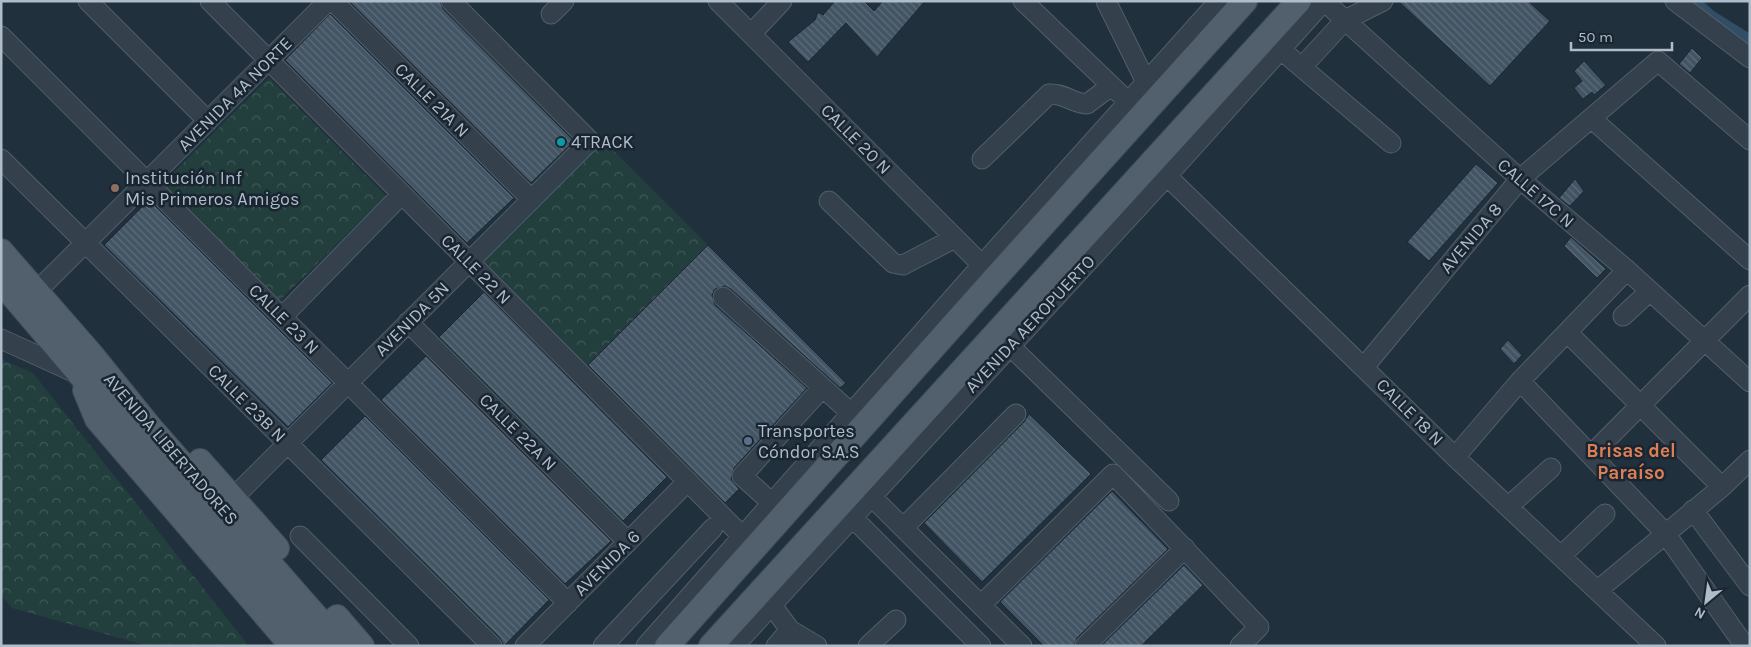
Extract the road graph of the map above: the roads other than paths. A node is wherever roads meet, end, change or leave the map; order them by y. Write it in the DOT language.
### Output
graph roads {
  1 [pos="88,1"];
  2 [pos="210,1"];
  3 [pos="328,1"];
  4 [pos="333,1"];
  5 [pos="451,1"];
  6 [pos="718,1"];
  7 [pos="782,1"];
  8 [pos="1023,1"];
  9 [pos="1106,1"];
  10 [pos="1219,1"];
  11 [pos="1245,1"];
  12 [pos="1300,1"];
  13 [pos="1383,1"];
  14 [pos="1675,1"];
  15 [pos="1334,7"];
  16 [pos="751,34"];
  17 [pos="1,36"];
  18 [pos="1280,49"];
  19 [pos="1750,58"];
  20 [pos="269,60"];
  21 [pos="1302,67"];
  22 [pos="1146,82"];
  23 [pos="1111,86"];
  24 [pos="1128,102"];
  25 [pos="1591,118"];
  26 [pos="208,121"];
  27 [pos="1750,140"];
  28 [pos="1391,143"];
  29 [pos="1,159"];
  30 [pos="982,159"];
  31 [pos="1167,176"];
  32 [pos="1520,179"];
  33 [pos="147,182"];
  34 [pos="402,194"];
  35 [pos="531,199"];
  36 [pos="829,201"];
  37 [pos="955,238"];
  38 [pos="86,243"];
  39 [pos="1,251"];
  40 [pos="1750,260"];
  41 [pos="469,262"];
  42 [pos="1627,270"];
  43 [pos="988,271"];
  44 [pos="1,282"];
  45 [pos="1650,291"];
  46 [pos="36,292"];
  47 [pos="1044,295"];
  48 [pos="1750,295"];
  49 [pos="723,297"];
  50 [pos="1623,316"];
  51 [pos="282,317"];
  52 [pos="408,322"];
  53 [pos="1568,332"];
  54 [pos="1,339"];
  55 [pos="1703,341"];
  56 [pos="1010,346"];
  57 [pos="90,354"];
  58 [pos="1364,367"];
  59 [pos="83,376"];
  60 [pos="895,377"];
  61 [pos="1520,381"];
  62 [pos="1750,382"];
  63 [pos="348,383"];
  64 [pos="822,388"];
  65 [pos="934,400"];
  66 [pos="1641,404"];
  67 [pos="851,413"];
  68 [pos="1016,414"];
  69 [pos="930,431"];
  70 [pos="142,433"];
  71 [pos="288,443"];
  72 [pos="1592,454"];
  73 [pos="1455,457"];
  74 [pos="1748,465"];
  75 [pos="1551,468"];
  76 [pos="688,481"];
  77 [pos="1722,487"];
  78 [pos="871,496"];
  79 [pos="234,497"];
  80 [pos="1169,501"];
  81 [pos="772,504"];
  82 [pos="1509,506"];
  83 [pos="1693,510"];
  84 [pos="1605,514"];
  85 [pos="852,517"];
  86 [pos="713,528"];
  87 [pos="903,528"];
  88 [pos="1665,533"];
  89 [pos="300,536"];
  90 [pos="743,537"];
  91 [pos="628,542"];
  92 [pos="1185,548"];
  93 [pos="1562,555"];
  94 [pos="1750,586"];
  95 [pos="1598,590"];
  96 [pos="568,603"];
  97 [pos="771,604"];
  98 [pos="981,605"];
  99 [pos="896,620"];
  100 [pos="794,638"];
  101 [pos="1743,641"];
  102 [pos="292,646"];
  103 [pos="318,646"];
  104 [pos="342,646"];
  105 [pos="362,646"];
  106 [pos="409,646"];
  107 [pos="492,646"];
  108 [pos="525,646"];
  109 [pos="603,646"];
  110 [pos="646,646"];
  111 [pos="667,646"];
  112 [pos="711,646"];
  113 [pos="734,646"];
  114 [pos="776,646"];
  115 [pos="817,646"];
  116 [pos="868,646"];
  117 [pos="981,646"];
  118 [pos="1022,646"];
  119 [pos="1085,646"];
  120 [pos="1240,646"];
  121 [pos="1656,646"];
  1 -- 26 [label="street"];
  2 -- 20 [label="street, CALLE 22 N"];
  3 -- 20 [label="street, AVENIDA 4A NORTE"];
  4 -- 35 [label="street, CALLE 21A N"];
  5 -- 35 [label="street, AVENIDA 5N"];
  6 -- 16 [label="street, CALLE 20 N"];
  7 -- 16 [label="street"];
  8 -- 23 [label="street"];
  9 -- 22 [label="street"];
  10 -- 22 [label="street"];
  11 -- 43 [label="main road"];
  12 -- 47 [label="main road, AVENIDA AEROPUERTO"];
  13 -- 15 [label="street"];
  14 -- 19 [label="street"];
  15 -- 18 [label="street, AVENIDA AEROPUERTO"];
  15 -- 21 [label="street"];
  15 -- 32 [label="street, CALLE 17C N"];
  16 -- 37 [label="street, CALLE 20 N"];
  17 -- 33 [label="street, CALLE 23 N"];
  18 -- 21 [label="street"];
  18 -- 31 [label="street, AVENIDA AEROPUERTO"];
  20 -- 26 [label="street, AVENIDA 4A NORTE"];
  20 -- 34 [label="street, CALLE 22 N"];
  21 -- 28 [label="street"];
  22 -- 24 [label="street"];
  23 -- 24 [label="street"];
  23 -- 30 [label="street"];
  24 -- 43 [label="street"];
  25 -- 27 [label="street, AVENIDA 8"];
  25 -- 32 [label="street, AVENIDA 8"];
  25 -- 40 [label="street"];
  26 -- 33 [label="street, AVENIDA 4A NORTE"];
  29 -- 38 [label="street, CALLE 23B N"];
  31 -- 47 [label="street, AVENIDA AEROPUERTO"];
  31 -- 58 [label="street, CALLE 18 N"];
  32 -- 42 [label="street, CALLE 17C N"];
  32 -- 58 [label="street, AVENIDA 8"];
  33 -- 38 [label="street, AVENIDA 4A NORTE"];
  33 -- 51 [label="street, CALLE 23 N"];
  34 -- 41 [label="street, CALLE 22 N"];
  34 -- 51 [label="street"];
  35 -- 41 [label="street, AVENIDA 5N"];
  36 -- 37 [label="street"];
  37 -- 43 [label="street, CALLE 20 N"];
  38 -- 46 [label="street, AVENIDA 4A NORTE"];
  38 -- 71 [label="street, CALLE 23B N"];
  39 -- 46 [label="main road, AVENIDA LIBERTADORES"];
  41 -- 52 [label="street, AVENIDA 5N"];
  41 -- 76 [label="street, CALLE 22 N"];
  42 -- 45 [label="street, CALLE 17C N"];
  42 -- 53 [label="street"];
  43 -- 60 [label="main road"];
  44 -- 59 [label="main road, AVENIDA LIBERTADORES"];
  45 -- 50 [label="street"];
  45 -- 55 [label="street, CALLE 17C N"];
  46 -- 57 [label="main road, AVENIDA LIBERTADORES"];
  47 -- 56 [label="street, AVENIDA AEROPUERTO"];
  47 -- 65 [label="main road, AVENIDA AEROPUERTO"];
  48 -- 55 [label="street"];
  49 -- 64 [label="street"];
  51 -- 63 [label="street, CALLE 23 N"];
  52 -- 63 [label="street, AVENIDA 5N"];
  52 -- 91 [label="street, CALLE 22A N"];
  53 -- 61 [label="street"];
  53 -- 66 [label="street"];
  54 -- 59 [label="street"];
  55 -- 62 [label="street, CALLE 17C N"];
  55 -- 66 [label="street"];
  56 -- 69 [label="street, AVENIDA AEROPUERTO"];
  56 -- 80 [label="street"];
  57 -- 70 [label="main road, AVENIDA LIBERTADORES"];
  57 -- 79 [label="main road"];
  58 -- 73 [label="street, CALLE 18 N"];
  59 -- 70 [label="main road, AVENIDA LIBERTADORES"];
  59 -- 102 [label="main road"];
  60 -- 67 [label="street"];
  60 -- 111 [label="main road"];
  61 -- 72 [label="street"];
  61 -- 73 [label="street"];
  63 -- 71 [label="street, AVENIDA 5N"];
  63 -- 96 [label="street, CALLE 23 N"];
  64 -- 67 [label="street"];
  64 -- 81 [label="street"];
  65 -- 69 [label="main road"];
  65 -- 112 [label="main road, AVENIDA AEROPUERTO"];
  66 -- 72 [label="street"];
  66 -- 77 [label="street"];
  67 -- 81 [label="street"];
  68 -- 87 [label="street"];
  69 -- 78 [label="street, AVENIDA AEROPUERTO"];
  70 -- 103 [label="main road, AVENIDA LIBERTADORES"];
  70 -- 104 [label="main road, AVENIDA LIBERTADORES"];
  71 -- 79 [label="street, AVENIDA 5N"];
  71 -- 107 [label="street, CALLE 23B N"];
  72 -- 88 [label="street"];
  73 -- 82 [label="street, CALLE 18 N"];
  74 -- 77 [label="street"];
  75 -- 82 [label="street"];
  76 -- 90 [label="street, CALLE 22 N"];
  76 -- 91 [label="street, AVENIDA 6"];
  77 -- 83 [label="street"];
  78 -- 85 [label="street, AVENIDA AEROPUERTO"];
  78 -- 87 [label="street"];
  79 -- 105 [label="main road"];
  81 -- 90 [label="street"];
  82 -- 93 [label="street, CALLE 18 N"];
  83 -- 88 [label="street"];
  83 -- 94 [label="street"];
  84 -- 93 [label="street"];
  85 -- 97 [label="street, AVENIDA AEROPUERTO"];
  85 -- 117 [label="street"];
  86 -- 109 [label="street"];
  87 -- 98 [label="street"];
  88 -- 95 [label="street"];
  88 -- 101 [label="street"];
  89 -- 106 [label="street"];
  90 -- 110 [label="street"];
  91 -- 96 [label="street, AVENIDA 6"];
  92 -- 98 [label="street"];
  92 -- 119 [label="street"];
  92 -- 120 [label="street"];
  93 -- 95 [label="street, CALLE 18 N"];
  95 -- 121 [label="street, CALLE 18 N"];
  96 -- 108 [label="street, AVENIDA 6"];
  97 -- 100 [label="street"];
  97 -- 113 [label="street, AVENIDA AEROPUERTO"];
  98 -- 118 [label="street"];
  99 -- 116 [label="street"];
  100 -- 114 [label="street"];
  100 -- 115 [label="street"];
}
